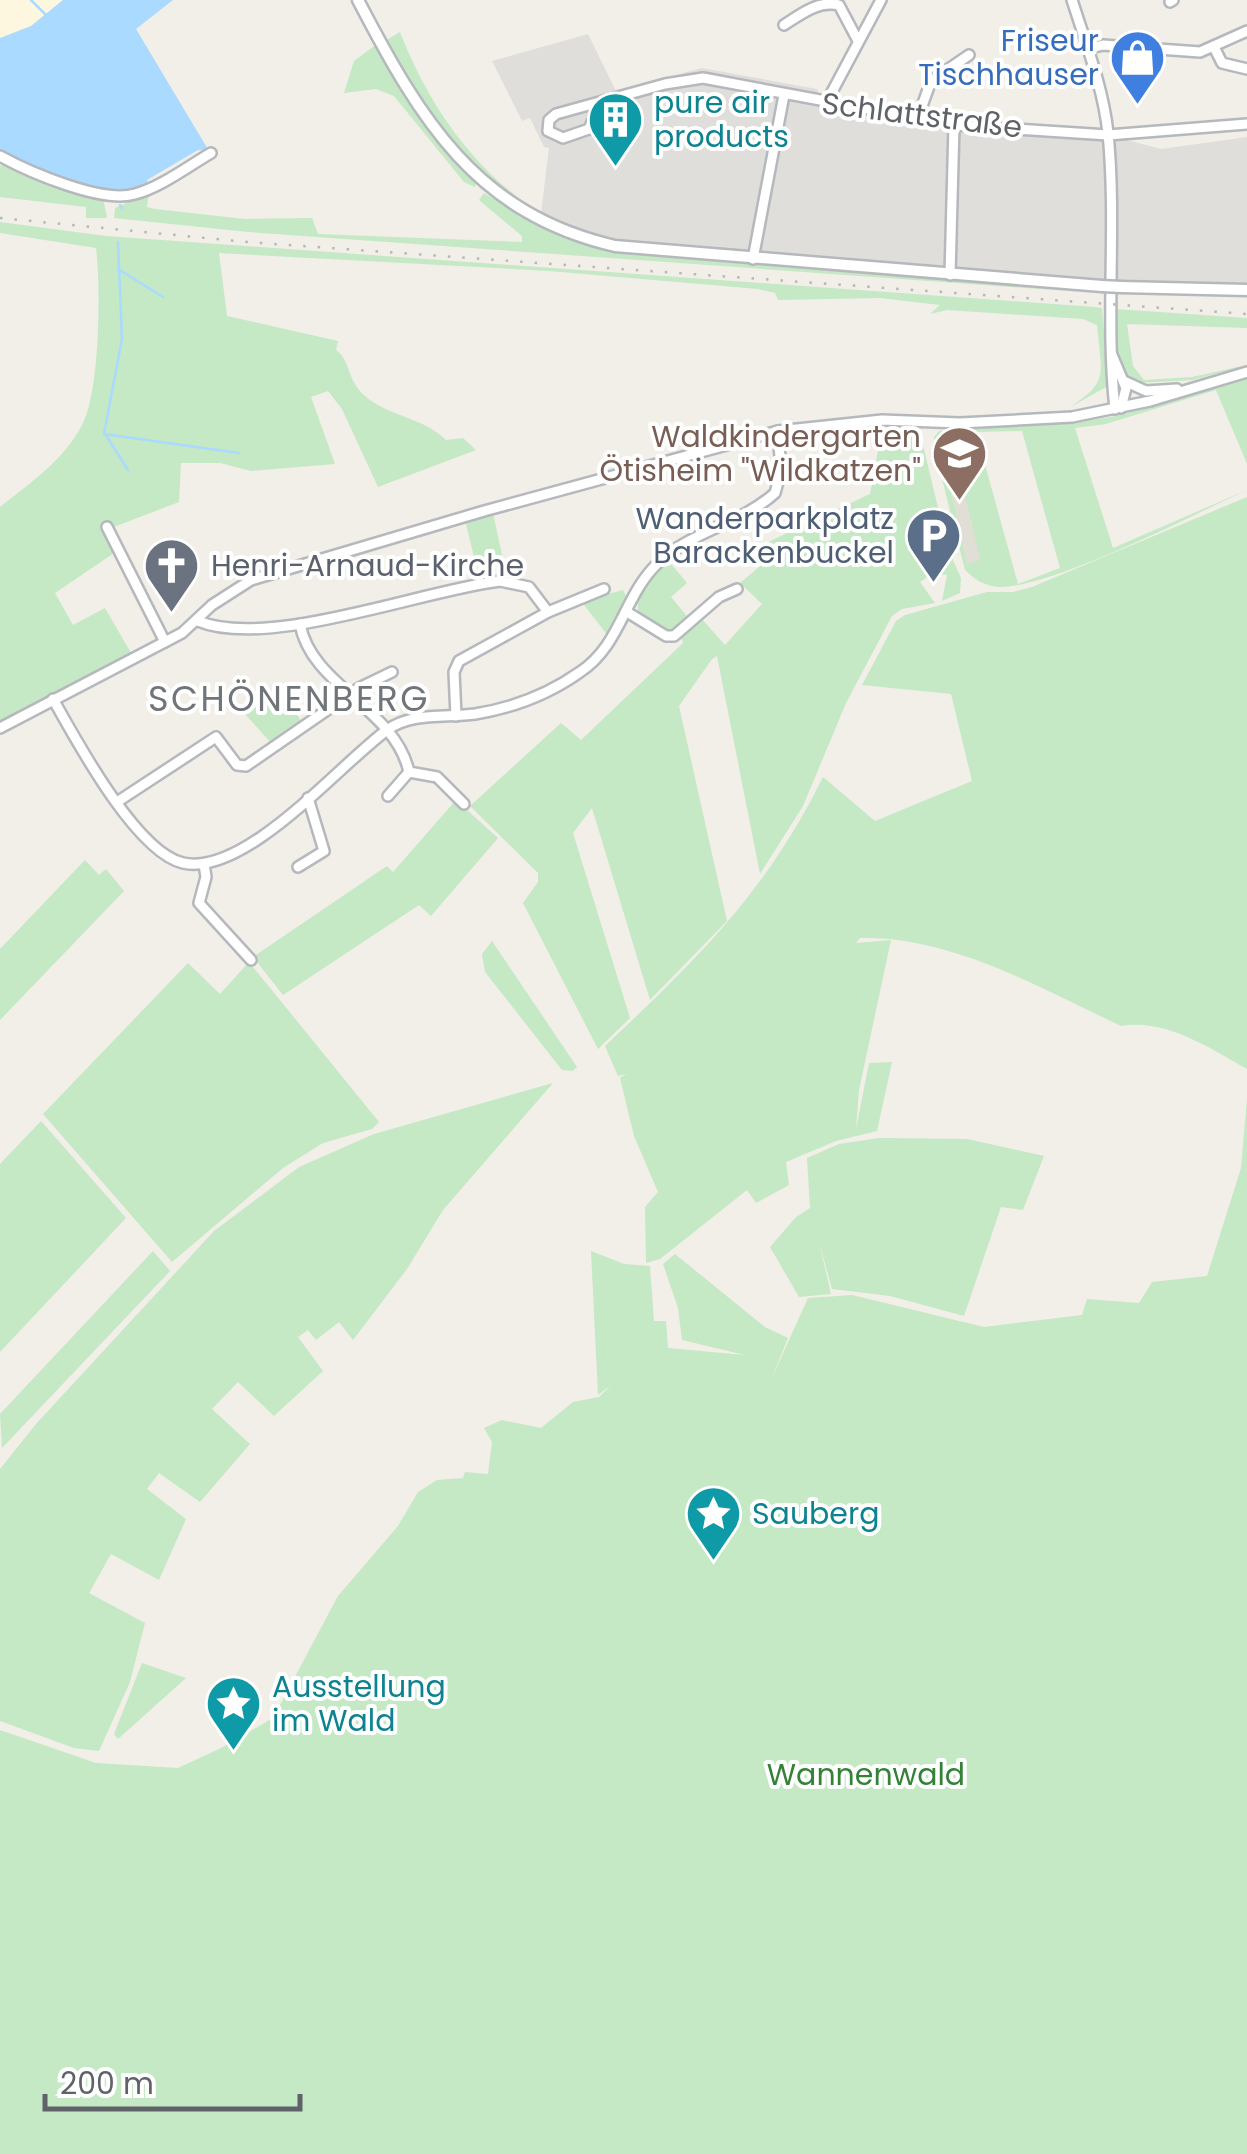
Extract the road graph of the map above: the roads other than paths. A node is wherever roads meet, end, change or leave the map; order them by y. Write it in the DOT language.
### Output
graph roads {
  1 [pos="358,0"];
  2 [pos="881,0"];
  3 [pos="1072,0"];
  4 [pos="784,25"];
  5 [pos="1247,31"];
  6 [pos="857,39"];
  7 [pos="1214,47"];
  8 [pos="1087,49"];
  9 [pos="969,55"];
  10 [pos="1247,68"];
  11 [pos="784,95"];
  12 [pos="601,102"];
  13 [pos="825,104"];
  14 [pos="917,120"];
  15 [pos="1247,124"];
  16 [pos="954,125"];
  17 [pos="1108,135"];
  18 [pos="210,153"];
  19 [pos="0,156"];
  20 [pos="753,259"];
  21 [pos="950,275"];
  22 [pos="1106,283"];
  23 [pos="1247,290"];
  24 [pos="1111,352"];
  25 [pos="1247,372"];
  26 [pos="1124,380"];
  27 [pos="1195,387"];
  28 [pos="1118,409"];
  29 [pos="778,432"];
  30 [pos="107,527"];
  31 [pos="604,589"];
  32 [pos="737,589"];
  33 [pos="548,612"];
  34 [pos="627,612"];
  35 [pos="198,621"];
  36 [pos="300,624"];
  37 [pos="165,642"];
  38 [pos="392,672"];
  39 [pos="352,693"];
  40 [pos="53,699"];
  41 [pos="456,716"];
  42 [pos="0,728"];
  43 [pos="389,728"];
  44 [pos="409,772"];
  45 [pos="388,796"];
  46 [pos="308,798"];
  47 [pos="118,802"];
  48 [pos="464,804"];
  49 [pos="204,864"];
  50 [pos="298,868"];
  51 [pos="251,960"];
  1 -- 20 [label="street"];
  2 -- 6 [label="street"];
  3 -- 8 [label="street"];
  4 -- 6 [label="street"];
  5 -- 7 [label="street"];
  6 -- 13 [label="street"];
  7 -- 8 [label="street"];
  7 -- 10 [label="street"];
  8 -- 17 [label="street"];
  9 -- 14 [label="street"];
  11 -- 12 [label="street, Schlattstraße"];
  11 -- 13 [label="street, Schlattstraße"];
  11 -- 20 [label="street"];
  12 -- 12 [label="street, Schlattstraße"];
  13 -- 14 [label="street, Schlattstraße"];
  14 -- 16 [label="street, Schlattstraße"];
  15 -- 17 [label="street, Schlattstraße"];
  16 -- 17 [label="street, Schlattstraße"];
  16 -- 21 [label="street"];
  17 -- 22 [label="street"];
  18 -- 19 [label="street"];
  20 -- 21 [label="street"];
  21 -- 22 [label="street"];
  22 -- 23 [label="street, bridge"];
  22 -- 24 [label="street"];
  24 -- 26 [label="street"];
  24 -- 28 [label="street"];
  25 -- 27 [label="street"];
  26 -- 27 [label="street"];
  26 -- 28 [label="street"];
  27 -- 28 [label="street"];
  28 -- 29 [label="street"];
  29 -- 34 [label="street"];
  29 -- 35 [label="street"];
  30 -- 37 [label="street"];
  31 -- 33 [label="street"];
  32 -- 34 [label="street"];
  33 -- 36 [label="street"];
  33 -- 41 [label="street"];
  34 -- 41 [label="street"];
  35 -- 36 [label="street"];
  35 -- 37 [label="street"];
  36 -- 39 [label="street"];
  37 -- 40 [label="street"];
  38 -- 39 [label="street"];
  39 -- 43 [label="street"];
  39 -- 47 [label="street"];
  40 -- 42 [label="street"];
  40 -- 47 [label="street"];
  41 -- 43 [label="street"];
  43 -- 44 [label="street"];
  43 -- 46 [label="street"];
  44 -- 45 [label="street"];
  44 -- 48 [label="street"];
  46 -- 49 [label="street"];
  46 -- 50 [label="street"];
  47 -- 49 [label="street"];
  49 -- 51 [label="street"];
}
